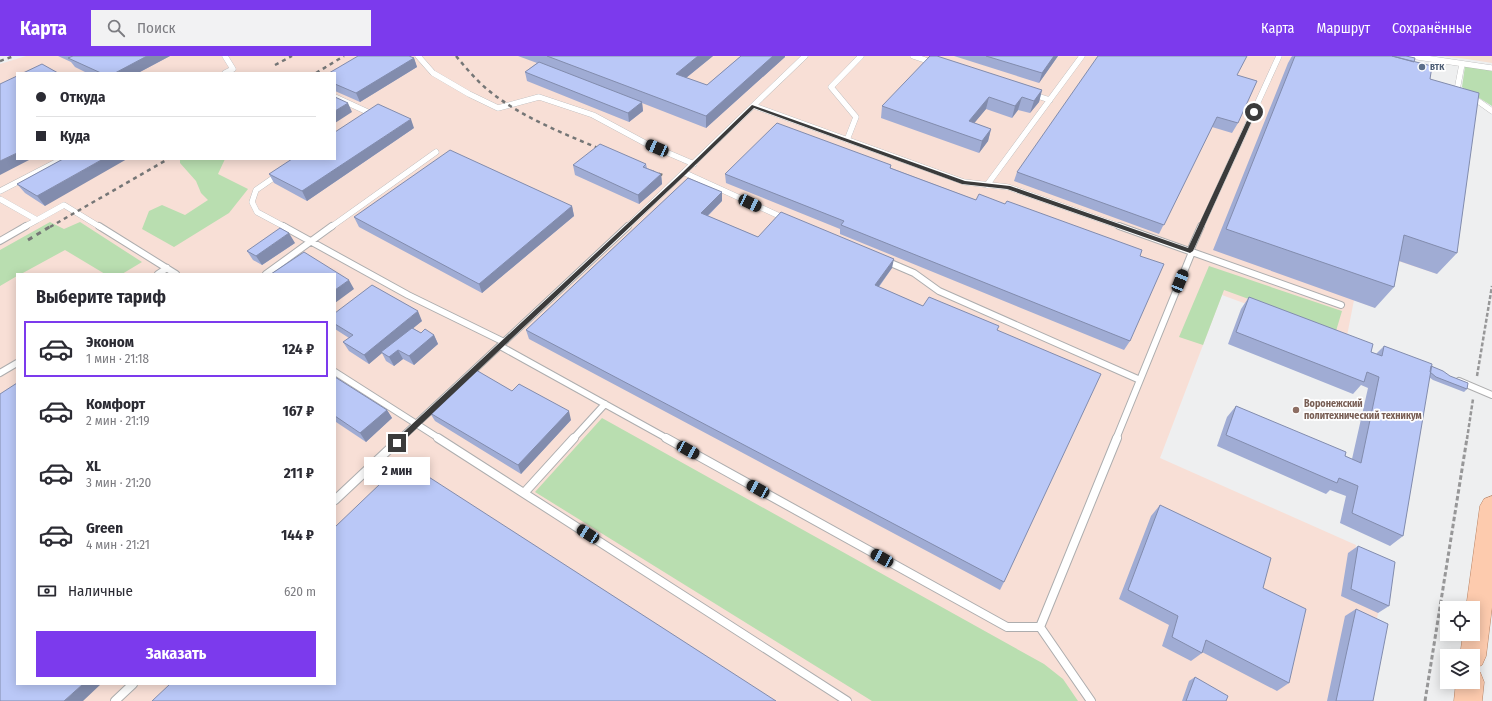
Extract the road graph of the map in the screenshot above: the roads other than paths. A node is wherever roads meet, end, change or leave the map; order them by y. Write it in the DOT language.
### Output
graph roads {
  1 [pos="225,56"];
  2 [pos="418,56"];
  3 [pos="806,56"];
  4 [pos="861,56"];
  5 [pos="913,56"];
  6 [pos="1082,56"];
  7 [pos="1279,56"];
  8 [pos="1411,56"];
  9 [pos="1462,64"];
  10 [pos="943,66"];
  11 [pos="1492,68"];
  12 [pos="227,72"];
  13 [pos="1449,88"];
  14 [pos="1457,90"];
  15 [pos="1027,93"];
  16 [pos="336,97"];
  17 [pos="1050,100"];
  18 [pos="754,106"];
  19 [pos="1492,111"];
  20 [pos="366,118"];
  21 [pos="847,140"];
  22 [pos="436,152"];
  23 [pos="60,160"];
  24 [pos="694,164"];
  25 [pos="283,171"];
  26 [pos="685,173"];
  27 [pos="987,185"];
  28 [pos="0,192"];
  29 [pos="0,199"];
  30 [pos="37,220"];
  31 [pos="792,221"];
  32 [pos="0,240"];
  33 [pos="311,242"];
  34 [pos="1191,252"];
  35 [pos="878,258"];
  36 [pos="167,268"];
  37 [pos="160,273"];
  38 [pos="174,273"];
  39 [pos="267,273"];
  40 [pos="1341,305"];
  41 [pos="502,344"];
  42 [pos="16,364"];
  43 [pos="0,373"];
  44 [pos="336,373"];
  45 [pos="1452,378"];
  46 [pos="1140,380"];
  47 [pos="1492,395"];
  48 [pos="605,404"];
  49 [pos="417,424"];
  50 [pos="524,493"];
  51 [pos="336,499"];
  52 [pos="1492,506"];
  53 [pos="1040,627"];
  54 [pos="1474,649"];
  55 [pos="132,685"];
  56 [pos="1469,689"];
  57 [pos="115,701"];
  58 [pos="847,701"];
  59 [pos="1091,701"];
  60 [pos="1468,701"];
  1 -- 12 [label="lane"];
  2 -- 24 [label="lane"];
  3 -- 18 [label="lane"];
  4 -- 21 [label="lane"];
  5 -- 10 [label="lane"];
  6 -- 17 [label="lane"];
  7 -- 34 [label="lane"];
  8 -- 9 [label="lane"];
  9 -- 11 [label="lane"];
  9 -- 14 [label="lane"];
  13 -- 14 [label="lane"];
  14 -- 19 [label="lane"];
  15 -- 17 [label="lane"];
  16 -- 20 [label="lane"];
  17 -- 27 [label="lane"];
  18 -- 21 [label="lane"];
  18 -- 24 [label="lane"];
  21 -- 27 [label="lane"];
  22 -- 33 [label="lane"];
  23 -- 28 [label="lane"];
  24 -- 26 [label="lane"];
  25 -- 33 [label="lane"];
  26 -- 31 [label="lane"];
  26 -- 41 [label="lane"];
  27 -- 34 [label="lane"];
  29 -- 30 [label="lane"];
  30 -- 32 [label="lane"];
  30 -- 36 [label="lane"];
  33 -- 39 [label="lane"];
  33 -- 41 [label="lane"];
  34 -- 40 [label="lane"];
  34 -- 46 [label="lane"];
  35 -- 46 [label="lane"];
  36 -- 37 [label="lane"];
  36 -- 38 [label="lane"];
  41 -- 48 [label="lane"];
  41 -- 49 [label="lane"];
  42 -- 43 [label="lane"];
  44 -- 49 [label="lane"];
  45 -- 47 [label="lane"];
  46 -- 53 [label="lane"];
  48 -- 50 [label="lane"];
  48 -- 53 [label="lane"];
  49 -- 50 [label="lane"];
  49 -- 51 [label="lane"];
  50 -- 58 [label="lane"];
  52 -- 54 [label="main road"];
  53 -- 59 [label="lane"];
  55 -- 57 [label="lane"];
  56 -- 60 [label="main road"];
}
